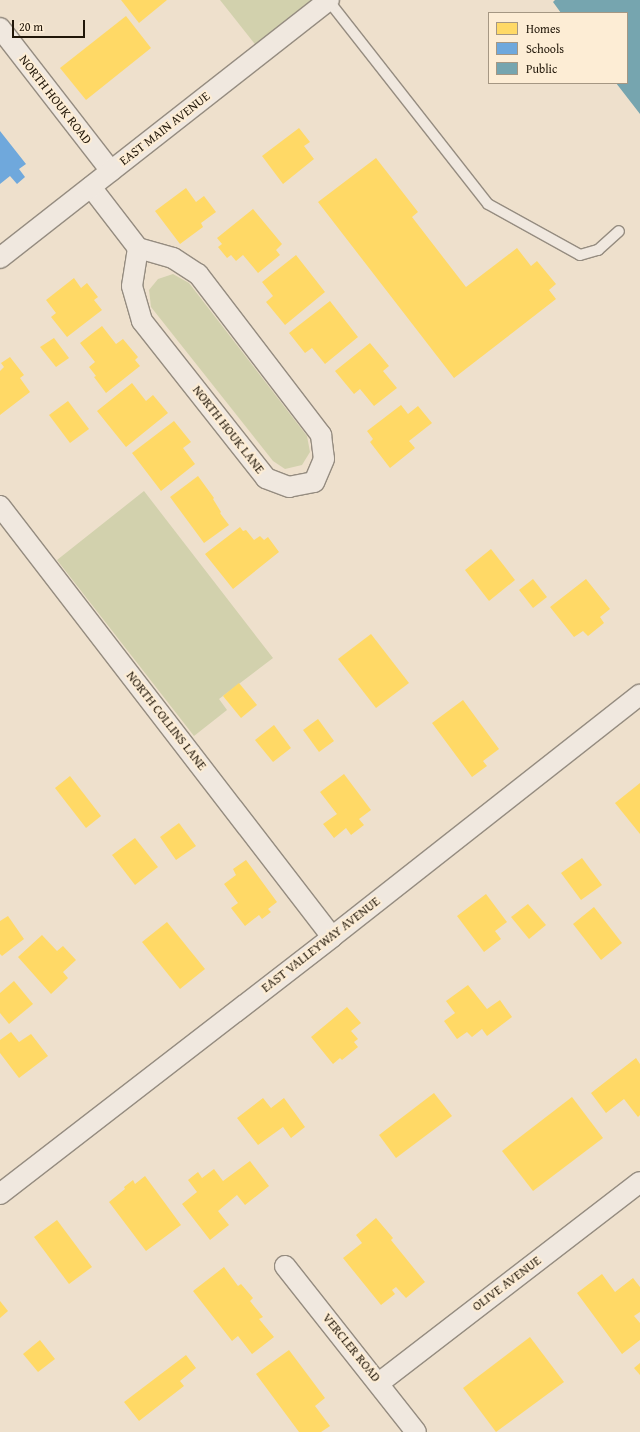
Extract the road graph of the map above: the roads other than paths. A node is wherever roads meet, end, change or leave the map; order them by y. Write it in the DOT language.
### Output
graph roads {
  1 [pos="328,0"];
  2 [pos="0,28"];
  3 [pos="111,171"];
  4 [pos="91,187"];
  5 [pos="619,231"];
  6 [pos="138,248"];
  7 [pos="0,258"];
  8 [pos="0,506"];
  9 [pos="640,695"];
  10 [pos="332,937"];
  11 [pos="638,1187"];
  12 [pos="0,1194"];
  13 [pos="285,1266"];
  14 [pos="378,1383"];
  15 [pos="416,1432"];
  1 -- 3 [label="street, EAST MAIN AVENUE"];
  1 -- 5 [label="lane"];
  2 -- 3 [label="street, NORTH HOUK ROAD"];
  3 -- 4 [label="street, EAST MAIN AVENUE"];
  4 -- 6 [label="street"];
  4 -- 7 [label="street, EAST MAIN AVENUE"];
  6 -- 6 [label="street, NORTH HOUK LANE"];
  8 -- 10 [label="street, NORTH COLLINS LANE"];
  9 -- 10 [label="street, EAST VALLEYWAY AVENUE"];
  10 -- 12 [label="street, EAST VALLEYWAY AVENUE"];
  11 -- 14 [label="street, OLIVE AVENUE"];
  13 -- 14 [label="street, VERCLER ROAD"];
  14 -- 15 [label="street, VERCLER ROAD"];
}
